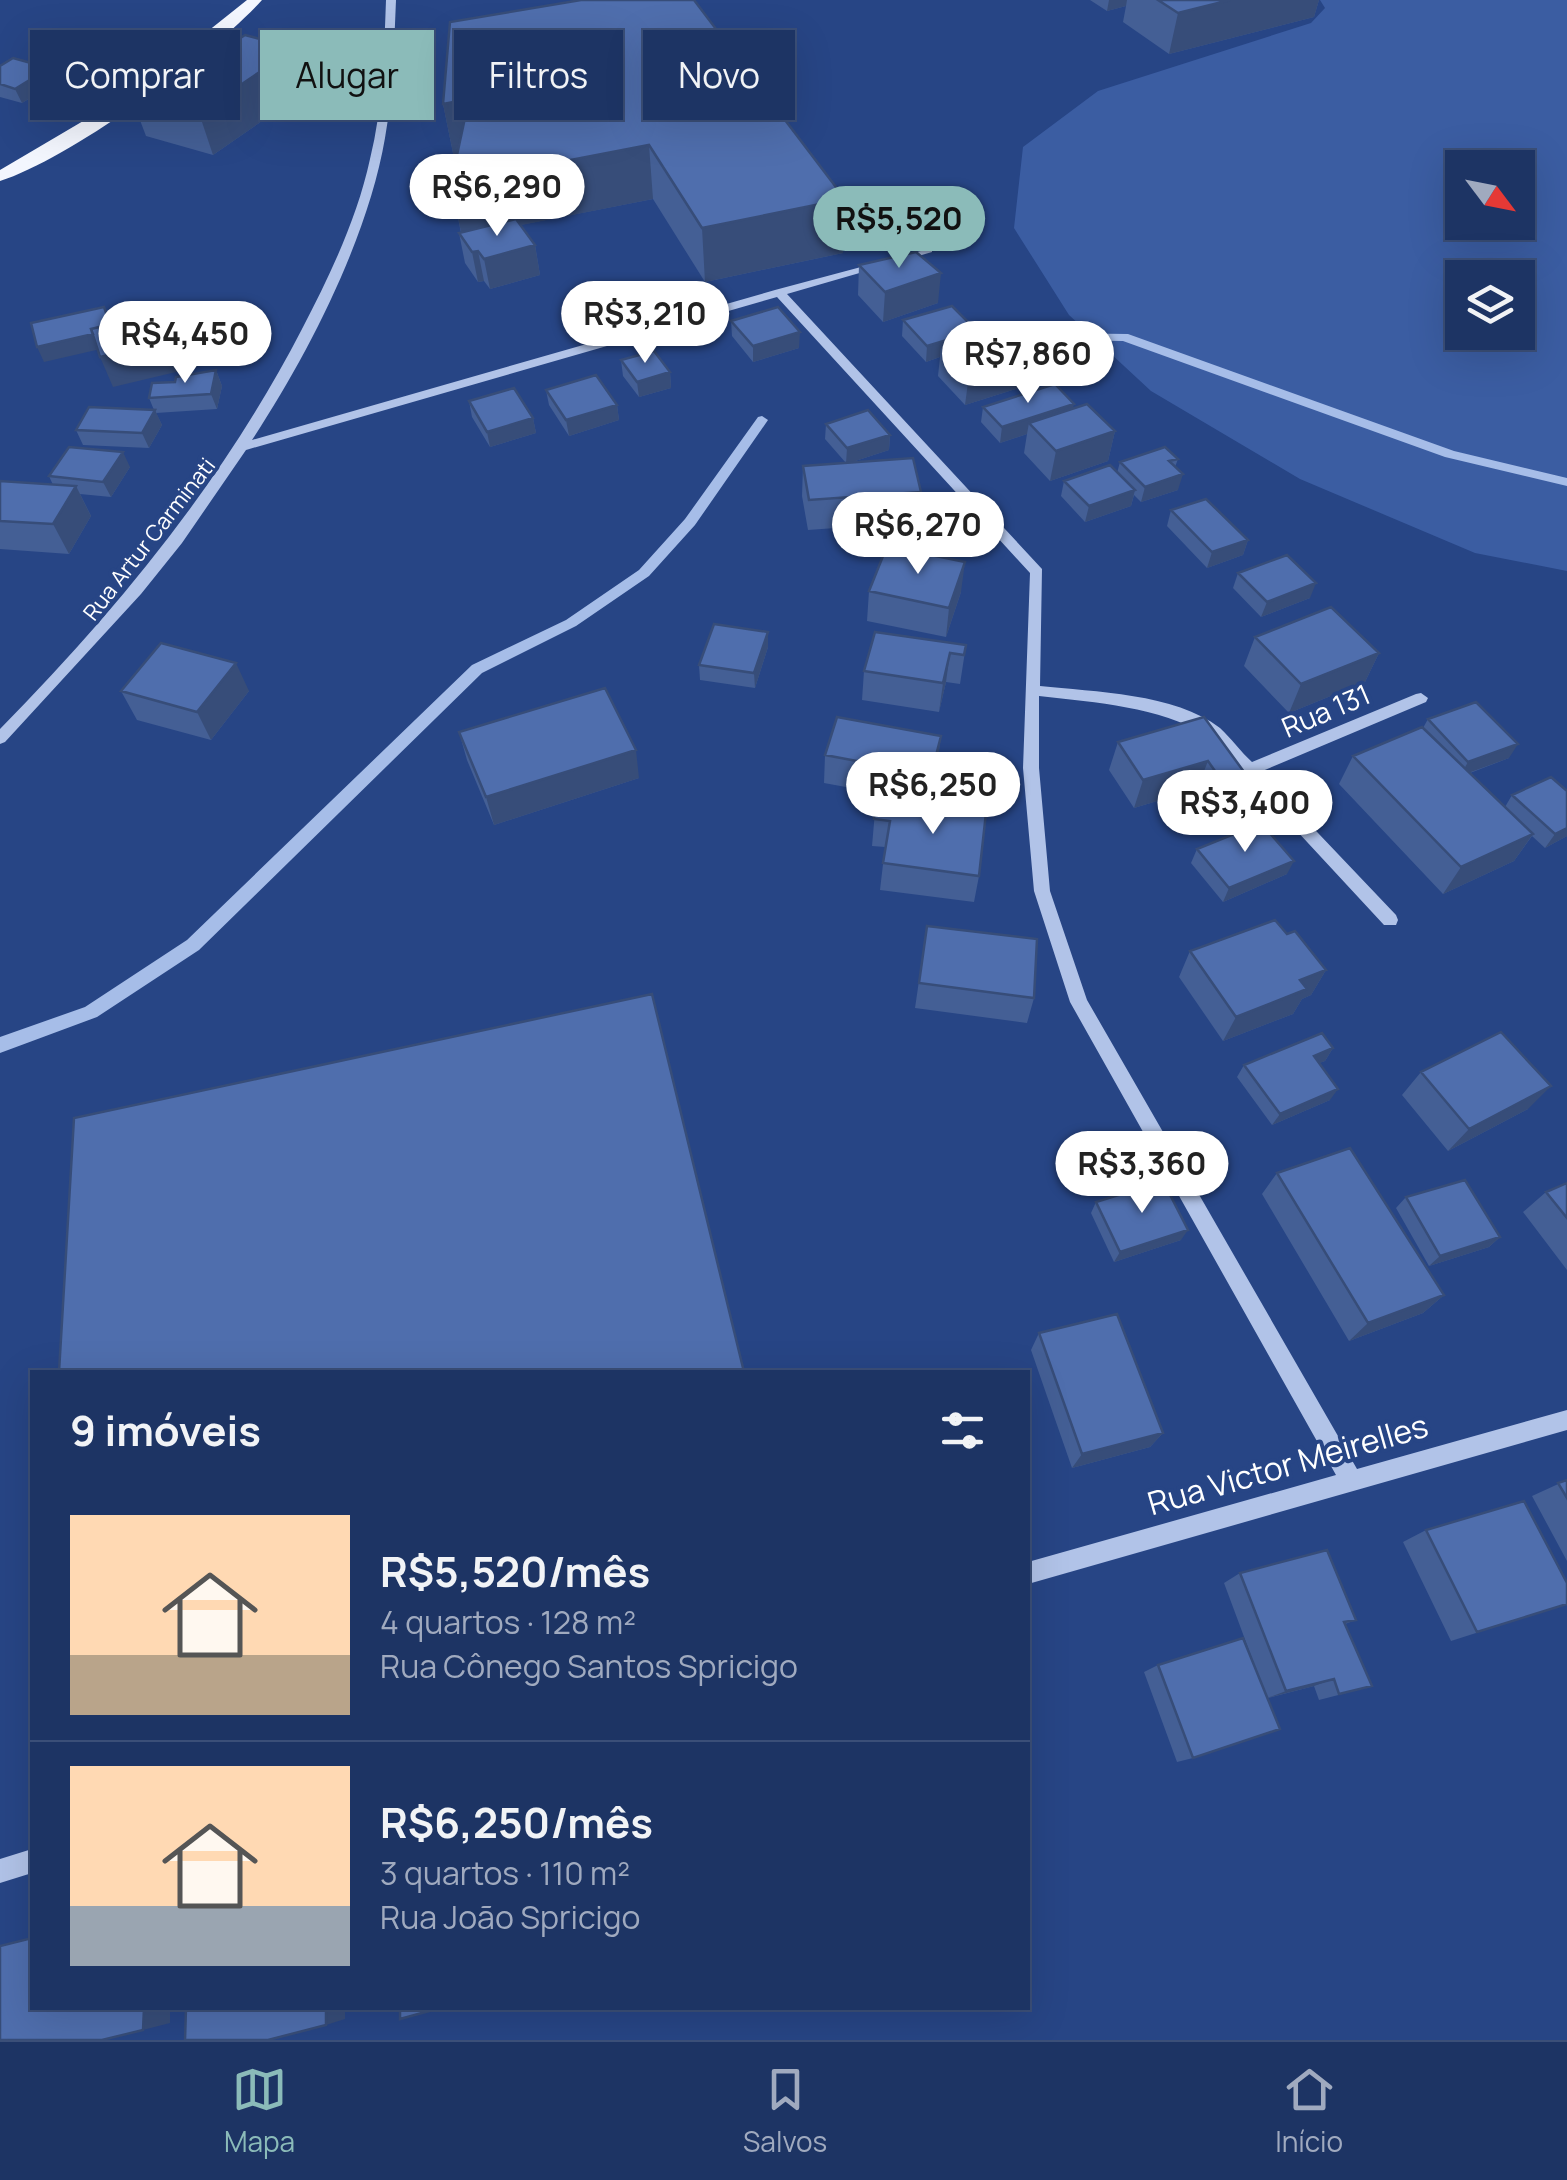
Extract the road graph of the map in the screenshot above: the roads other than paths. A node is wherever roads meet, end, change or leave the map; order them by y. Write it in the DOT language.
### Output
graph roads {
  1 [pos="255,0"];
  2 [pos="391,0"];
  3 [pos="0,176"];
  4 [pos="928,250"];
  5 [pos="779,292"];
  6 [pos="245,446"];
  7 [pos="1032,690"];
  8 [pos="1421,698"];
  9 [pos="0,738"];
  10 [pos="1249,770"];
  11 [pos="1390,920"];
  12 [pos="1567,1420"];
  13 [pos="1351,1480"];
  14 [pos="1030,1572"];
  15 [pos="30,1862"];
  16 [pos="0,1871"];
  1 -- 3 [label="main road"];
  2 -- 6 [label="street, Rua Artur Carminati"];
  4 -- 5 [label="street"];
  5 -- 6 [label="street"];
  5 -- 7 [label="street"];
  6 -- 9 [label="street, Rua Artur Carminati"];
  7 -- 10 [label="street"];
  7 -- 13 [label="street"];
  8 -- 10 [label="street, Rua 131"];
  10 -- 11 [label="street"];
  12 -- 13 [label="street, Rua Victor Meirelles"];
  13 -- 14 [label="street, Rua Victor Meirelles"];
  15 -- 16 [label="street"];
}
